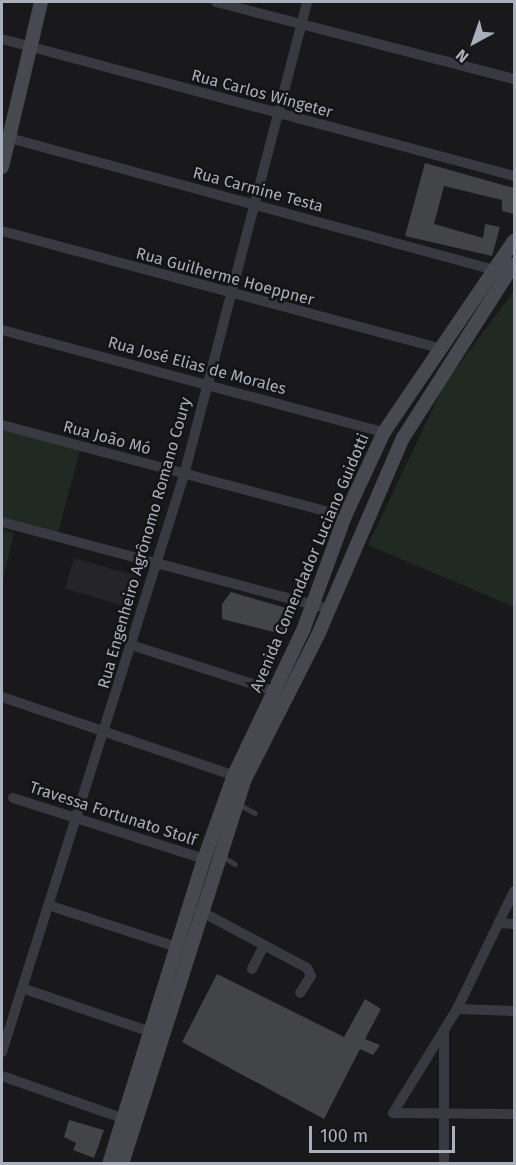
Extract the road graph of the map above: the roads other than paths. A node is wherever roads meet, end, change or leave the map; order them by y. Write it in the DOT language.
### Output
graph roads {
  1 [pos="41,2"];
  2 [pos="216,2"];
  3 [pos="307,2"];
  4 [pos="301,25"];
  5 [pos="2,39"];
  6 [pos="30,46"];
  7 [pos="514,79"];
  8 [pos="277,114"];
  9 [pos="5,137"];
  10 [pos="2,166"];
  11 [pos="514,176"];
  12 [pos="253,204"];
  13 [pos="2,231"];
  14 [pos="514,241"];
  15 [pos="506,269"];
  16 [pos="228,294"];
  17 [pos="2,330"];
  18 [pos="441,350"];
  19 [pos="207,383"];
  20 [pos="2,425"];
  21 [pos="384,432"];
  22 [pos="184,475"];
  23 [pos="345,516"];
  24 [pos="2,522"];
  25 [pos="157,563"];
  26 [pos="314,602"];
  27 [pos="330,609"];
  28 [pos="131,645"];
  29 [pos="274,691"];
  30 [pos="2,697"];
  31 [pos="105,731"];
  32 [pos="240,777"];
  33 [pos="13,798"];
  34 [pos="236,803"];
  35 [pos="255,813"];
  36 [pos="77,820"];
  37 [pos="211,856"];
  38 [pos="235,864"];
  39 [pos="514,891"];
  40 [pos="51,906"];
  41 [pos="200,911"];
  42 [pos="500,923"];
  43 [pos="514,924"];
  44 [pos="264,945"];
  45 [pos="174,947"];
  46 [pos="189,951"];
  47 [pos="252,969"];
  48 [pos="22,988"];
  49 [pos="300,993"];
  50 [pos="457,1009"];
  51 [pos="514,1011"];
  52 [pos="444,1030"];
  53 [pos="156,1034"];
  54 [pos="2,1052"];
  55 [pos="2,1076"];
  56 [pos="444,1112"];
  57 [pos="514,1114"];
  58 [pos="125,1119"];
  59 [pos="109,1164"];
  60 [pos="122,1164"];
  61 [pos="444,1164"];
  1 -- 6 [label="main road"];
  2 -- 4 [label="street"];
  3 -- 4 [label="street, Rua Engenheiro Agrônomo Romano Coury"];
  4 -- 7 [label="street"];
  4 -- 8 [label="street, Rua Engenheiro Agrônomo Romano Coury"];
  5 -- 6 [label="street, Rua Carlos Wingeter"];
  6 -- 8 [label="street, Rua Carlos Wingeter"];
  6 -- 9 [label="main road"];
  8 -- 11 [label="street, Rua Carlos Wingeter"];
  8 -- 12 [label="street, Rua Engenheiro Agrônomo Romano Coury"];
  9 -- 10 [label="main road"];
  9 -- 12 [label="street, Rua Carmine Testa"];
  12 -- 15 [label="street, Rua Carmine Testa"];
  12 -- 16 [label="street, Rua Engenheiro Agrônomo Romano Coury"];
  13 -- 16 [label="street, Rua Guilherme Hoeppner"];
  14 -- 15 [label="main road, Avenida Comendador Luciano Guidotti"];
  15 -- 18 [label="main road, Avenida Comendador Luciano Guidotti"];
  15 -- 27 [label="main road, Avenida Comendador Luciano Guidotti"];
  16 -- 18 [label="street, Rua Guilherme Hoeppner"];
  16 -- 19 [label="street, Rua Engenheiro Agrônomo Romano Coury"];
  17 -- 19 [label="street, Rua José Elias de Morales"];
  18 -- 21 [label="main road, Avenida Comendador Luciano Guidotti"];
  19 -- 21 [label="street, Rua José Elias de Morales"];
  19 -- 22 [label="street, Rua Engenheiro Agrônomo Romano Coury"];
  20 -- 22 [label="street, Rua João Mó"];
  21 -- 23 [label="main road, Avenida Comendador Luciano Guidotti"];
  22 -- 23 [label="street, Rua João Mó"];
  22 -- 25 [label="street, Rua Engenheiro Agrônomo Romano Coury"];
  23 -- 26 [label="main road, Avenida Comendador Luciano Guidotti"];
  24 -- 25 [label="street"];
  25 -- 26 [label="street"];
  25 -- 28 [label="street, Rua Engenheiro Agrônomo Romano Coury"];
  26 -- 27 [label="street"];
  26 -- 29 [label="main road, Avenida Comendador Luciano Guidotti"];
  27 -- 32 [label="main road, Avenida Comendador Luciano Guidotti"];
  28 -- 29 [label="street"];
  28 -- 31 [label="street, Rua Engenheiro Agrônomo Romano Coury"];
  29 -- 32 [label="main road, Avenida Comendador Luciano Guidotti"];
  30 -- 31 [label="street"];
  31 -- 32 [label="street"];
  31 -- 36 [label="street, Rua Engenheiro Agrônomo Romano Coury"];
  32 -- 34 [label="main road, Avenida Comendador Luciano Guidotti"];
  32 -- 37 [label="main road, Avenida Comendador Luciano Guidotti"];
  33 -- 36 [label="street, Travessa Fortunato Stolf"];
  34 -- 35 [label="lane"];
  34 -- 37 [label="main road, Avenida Comendador Luciano Guidotti"];
  36 -- 37 [label="street, Travessa Fortunato Stolf"];
  36 -- 40 [label="street, Rua Engenheiro Agrônomo Romano Coury"];
  37 -- 38 [label="lane"];
  37 -- 41 [label="main road, Avenida Comendador Luciano Guidotti"];
  37 -- 45 [label="main road, Avenida Comendador Luciano Guidotti"];
  39 -- 42 [label="street"];
  40 -- 45 [label="street"];
  40 -- 48 [label="street, Rua Engenheiro Agrônomo Romano Coury"];
  41 -- 44 [label="street"];
  41 -- 46 [label="main road, Avenida Comendador Luciano Guidotti"];
  42 -- 43 [label="street"];
  42 -- 50 [label="street"];
  44 -- 47 [label="street"];
  44 -- 49 [label="street"];
  45 -- 46 [label="street"];
  45 -- 53 [label="main road, Avenida Comendador Luciano Guidotti"];
  46 -- 53 [label="main road, Avenida Comendador Luciano Guidotti"];
  48 -- 53 [label="street"];
  48 -- 54 [label="street, Rua Engenheiro Agrônomo Romano Coury"];
  50 -- 51 [label="street"];
  50 -- 52 [label="street"];
  52 -- 56 [label="street"];
  52 -- 56 [label="street"];
  53 -- 58 [label="main road, Avenida Comendador Luciano Guidotti"];
  53 -- 60 [label="main road, Avenida Comendador Luciano Guidotti"];
  55 -- 58 [label="street"];
  56 -- 57 [label="street"];
  56 -- 61 [label="street"];
  58 -- 59 [label="main road, Avenida Comendador Luciano Guidotti"];
}
